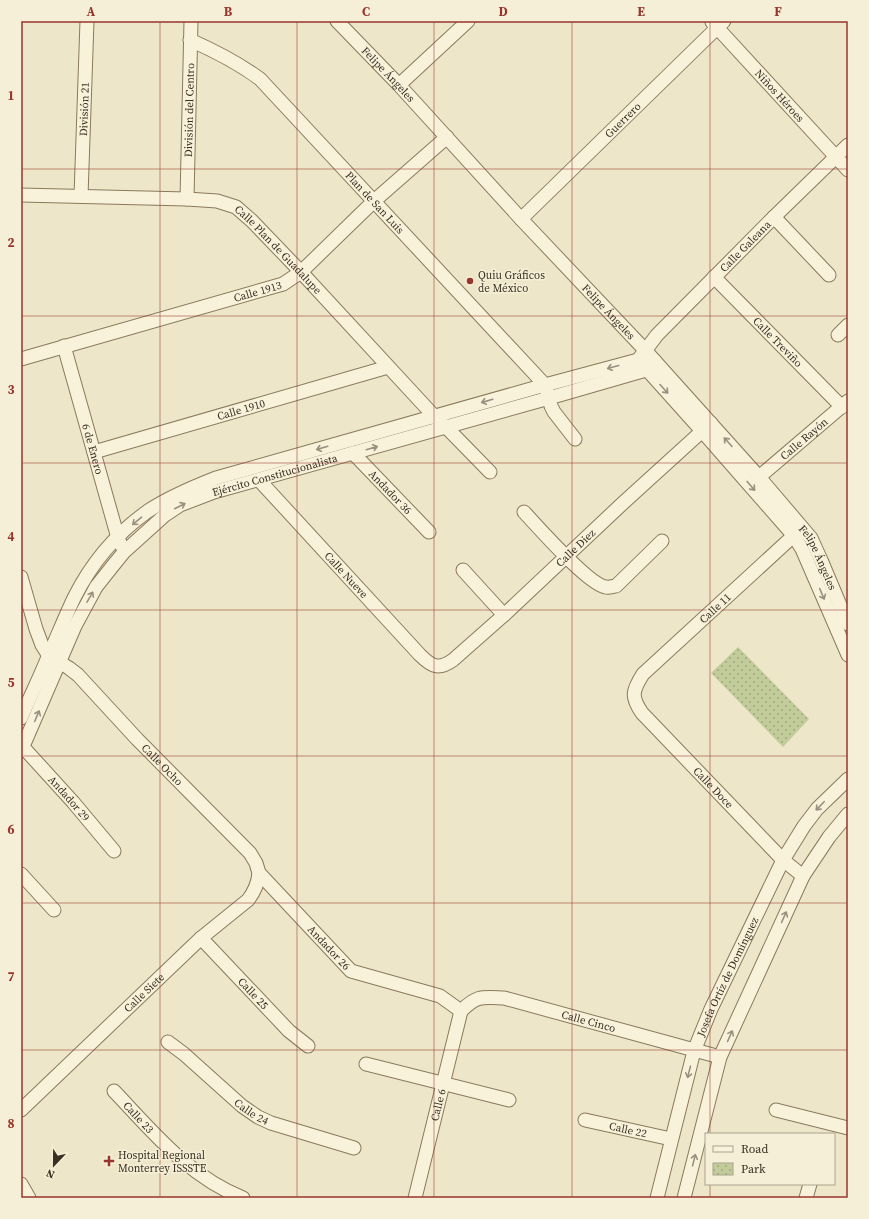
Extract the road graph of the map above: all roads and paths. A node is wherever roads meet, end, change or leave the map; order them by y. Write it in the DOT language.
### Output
graph roads {
  1 [pos="87,21"];
  2 [pos="191,21"];
  3 [pos="337,21"];
  4 [pos="468,21"];
  5 [pos="717,23"];
  6 [pos="190,40"];
  7 [pos="399,86"];
  8 [pos="447,137"];
  9 [pos="848,145"];
  10 [pos="836,157"];
  11 [pos="848,170"];
  12 [pos="21,195"];
  13 [pos="81,196"];
  14 [pos="187,199"];
  15 [pos="374,201"];
  16 [pos="774,217"];
  17 [pos="521,219"];
  18 [pos="301,272"];
  19 [pos="829,275"];
  20 [pos="714,277"];
  21 [pos="848,325"];
  22 [pos="838,336"];
  23 [pos="64,346"];
  24 [pos="21,359"];
  25 [pos="646,360"];
  26 [pos="388,367"];
  27 [pos="545,385"];
  28 [pos="549,398"];
  29 [pos="845,404"];
  30 [pos="434,416"];
  31 [pos="446,427"];
  32 [pos="707,427"];
  33 [pos="575,438"];
  34 [pos="94,452"];
  35 [pos="352,453"];
  36 [pos="490,472"];
  37 [pos="759,477"];
  38 [pos="259,480"];
  39 [pos="524,512"];
  40 [pos="429,532"];
  41 [pos="798,532"];
  42 [pos="118,538"];
  43 [pos="662,541"];
  44 [pos="124,552"];
  45 [pos="566,556"];
  46 [pos="463,570"];
  47 [pos="21,576"];
  48 [pos="504,615"];
  49 [pos="848,624"];
  50 [pos="848,656"];
  51 [pos="54,659"];
  52 [pos="436,666"];
  53 [pos="633,693"];
  54 [pos="21,718"];
  55 [pos="22,749"];
  56 [pos="848,779"];
  57 [pos="848,814"];
  58 [pos="114,851"];
  59 [pos="783,860"];
  60 [pos="259,873"];
  61 [pos="21,874"];
  62 [pos="803,876"];
  63 [pos="54,910"];
  64 [pos="201,938"];
  65 [pos="461,1011"];
  66 [pos="168,1042"];
  67 [pos="308,1046"];
  68 [pos="694,1051"];
  69 [pos="720,1057"];
  70 [pos="366,1064"];
  71 [pos="442,1084"];
  72 [pos="114,1091"];
  73 [pos="509,1100"];
  74 [pos="21,1110"];
  75 [pos="776,1110"];
  76 [pos="585,1120"];
  77 [pos="824,1128"];
  78 [pos="848,1128"];
  79 [pos="671,1140"];
  80 [pos="354,1148"];
  81 [pos="21,1184"];
  82 [pos="810,1185"];
  83 [pos="28,1198"];
  84 [pos="243,1198"];
  85 [pos="415,1198"];
  86 [pos="657,1198"];
  87 [pos="684,1198"];
  88 [pos="806,1198"];
  1 -- 13 [label="street, División 21"];
  2 -- 6 [label="street, División del Centro"];
  3 -- 7 [label="street, Felipe Ángeles"];
  4 -- 7 [label="street"];
  5 -- 10 [label="street, Niños Héroes"];
  5 -- 17 [label="street, Guerrero"];
  6 -- 14 [label="street, División del Centro"];
  6 -- 15 [label="street, Plan de San Luis"];
  7 -- 8 [label="street, Felipe Ángeles"];
  8 -- 15 [label="street, Calle 1913"];
  8 -- 17 [label="street, Felipe Ángeles"];
  9 -- 10 [label="street, Calle Galeana"];
  10 -- 11 [label="street, Niños Héroes"];
  10 -- 16 [label="street, Calle Galeana"];
  12 -- 13 [label="street, Calle Plan de Guadalupe"];
  13 -- 14 [label="street, Calle Plan de Guadalupe"];
  14 -- 18 [label="street, Calle Plan de Guadalupe"];
  15 -- 18 [label="street, Calle 1913"];
  15 -- 27 [label="street, Plan de San Luis"];
  16 -- 19 [label="street"];
  16 -- 20 [label="street, Calle Galeana"];
  17 -- 25 [label="street, Felipe Ángeles"];
  18 -- 23 [label="street, Calle 1913"];
  18 -- 26 [label="street, Calle Plan de Guadalupe"];
  20 -- 25 [label="street, Calle Galeana"];
  20 -- 29 [label="street, Calle Treviño"];
  21 -- 22 [label="street"];
  23 -- 24 [label="street, Calle 1913"];
  23 -- 34 [label="street, 6 de Enero"];
  25 -- 27 [label="street, Ejército Constitucionalista, one-way"];
  25 -- 28 [label="street, Ejército Constitucionalista"];
  25 -- 32 [label="street, Felipe Ángeles"];
  26 -- 30 [label="street, Calle Plan de Guadalupe"];
  26 -- 34 [label="street, Calle 1910"];
  27 -- 28 [label="street"];
  27 -- 30 [label="street, Ejército Constitucionalista, one-way"];
  28 -- 31 [label="street, Ejército Constitucionalista"];
  28 -- 33 [label="street"];
  29 -- 37 [label="street, Calle Rayón"];
  30 -- 31 [label="street, Calle Plan de Guadalupe"];
  30 -- 42 [label="street, Ejército Constitucionalista, one-way"];
  35 -- 31 [label="street, Ejército Constitucionalista, one-way"];
  31 -- 36 [label="street, Calle Plan de Guadalupe"];
  37 -- 32 [label="street, Felipe Ángeles, one-way"];
  32 -- 41 [label="street, Felipe Ángeles, one-way"];
  32 -- 45 [label="street, Calle Diez"];
  34 -- 42 [label="street, 6 de Enero"];
  35 -- 38 [label="street, Ejército Constitucionalista"];
  35 -- 40 [label="street, Andador 36"];
  37 -- 41 [label="street, Felipe Ángeles"];
  44 -- 38 [label="street, Ejército Constitucionalista, one-way"];
  38 -- 52 [label="street, Calle Nueve"];
  39 -- 45 [label="street"];
  41 -- 49 [label="street, Felipe Ángeles"];
  41 -- 50 [label="street, Felipe Ángeles, one-way"];
  41 -- 53 [label="street, Calle 11"];
  42 -- 44 [label="street, 6 de Enero"];
  42 -- 51 [label="street, Ejército Constitucionalista"];
  43 -- 45 [label="street"];
  51 -- 44 [label="street, Ejército Constitucionalista, one-way"];
  45 -- 48 [label="street, Calle Diez"];
  46 -- 48 [label="street"];
  47 -- 51 [label="street"];
  48 -- 52 [label="street, Calle Diez"];
  51 -- 54 [label="street, Ejército Constitucionalista"];
  55 -- 51 [label="street, Ejército Constitucionalista, one-way"];
  51 -- 60 [label="street, Calle Ocho"];
  53 -- 59 [label="street, Calle Doce"];
  55 -- 58 [label="street, Andador 29"];
  56 -- 59 [label="street, Josefa Ortíz de Domínguez, one-way"];
  57 -- 62 [label="street"];
  59 -- 62 [label="street, Calle Doce"];
  59 -- 68 [label="street, Josefa Ortíz de Domínguez"];
  60 -- 64 [label="street, Calle Siete"];
  60 -- 65 [label="street, Andador 26"];
  61 -- 63 [label="street"];
  69 -- 62 [label="street, one-way"];
  64 -- 67 [label="street, Calle 25"];
  64 -- 74 [label="street, Calle Siete"];
  65 -- 68 [label="street, Calle Cinco"];
  65 -- 71 [label="street, Calle 6"];
  66 -- 80 [label="street, Calle 24"];
  68 -- 69 [label="street, Calle Cinco"];
  68 -- 79 [label="street, Josefa Ortíz de Domínguez, one-way"];
  87 -- 69 [label="street, one-way"];
  70 -- 71 [label="street"];
  71 -- 73 [label="street"];
  71 -- 85 [label="street, Calle 6"];
  72 -- 84 [label="street, Calle 23"];
  75 -- 77 [label="street"];
  76 -- 79 [label="street, Calle 22"];
  77 -- 78 [label="street"];
  79 -- 86 [label="street, Josefa Ortíz de Domínguez"];
  81 -- 83 [label="street"];
  82 -- 88 [label="street"];
}
